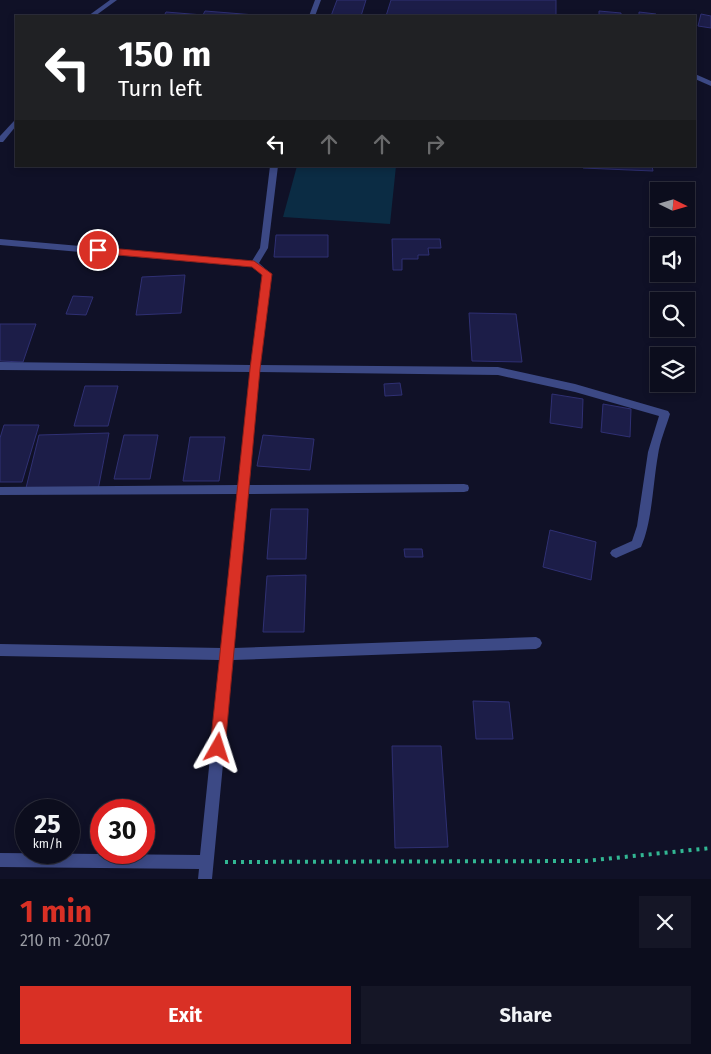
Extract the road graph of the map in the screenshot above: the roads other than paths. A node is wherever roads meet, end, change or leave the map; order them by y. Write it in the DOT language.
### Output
graph roads {
  1 [pos="114,0"];
  2 [pos="318,0"];
  3 [pos="92,15"];
  4 [pos="312,15"];
  5 [pos="696,76"];
  6 [pos="711,84"];
  7 [pos="15,123"];
  8 [pos="0,140"];
  9 [pos="274,167"];
  10 [pos="0,242"];
  11 [pos="254,264"];
  12 [pos="0,366"];
  13 [pos="255,369"];
  14 [pos="464,488"];
  15 [pos="243,490"];
  16 [pos="0,491"];
  17 [pos="616,553"];
  18 [pos="536,643"];
  19 [pos="0,650"];
  20 [pos="227,654"];
  21 [pos="0,860"];
  22 [pos="207,862"];
  23 [pos="205,879"];
  1 -- 3 [label="street"];
  2 -- 4 [label="street"];
  5 -- 6 [label="street"];
  7 -- 8 [label="street"];
  9 -- 11 [label="street"];
  10 -- 11 [label="street"];
  11 -- 13 [label="street"];
  12 -- 13 [label="street"];
  13 -- 15 [label="street"];
  13 -- 17 [label="street"];
  14 -- 15 [label="street"];
  15 -- 16 [label="street"];
  15 -- 20 [label="street"];
  18 -- 20 [label="street"];
  19 -- 20 [label="street"];
  20 -- 22 [label="street"];
  21 -- 22 [label="street"];
  22 -- 23 [label="street"];
}
